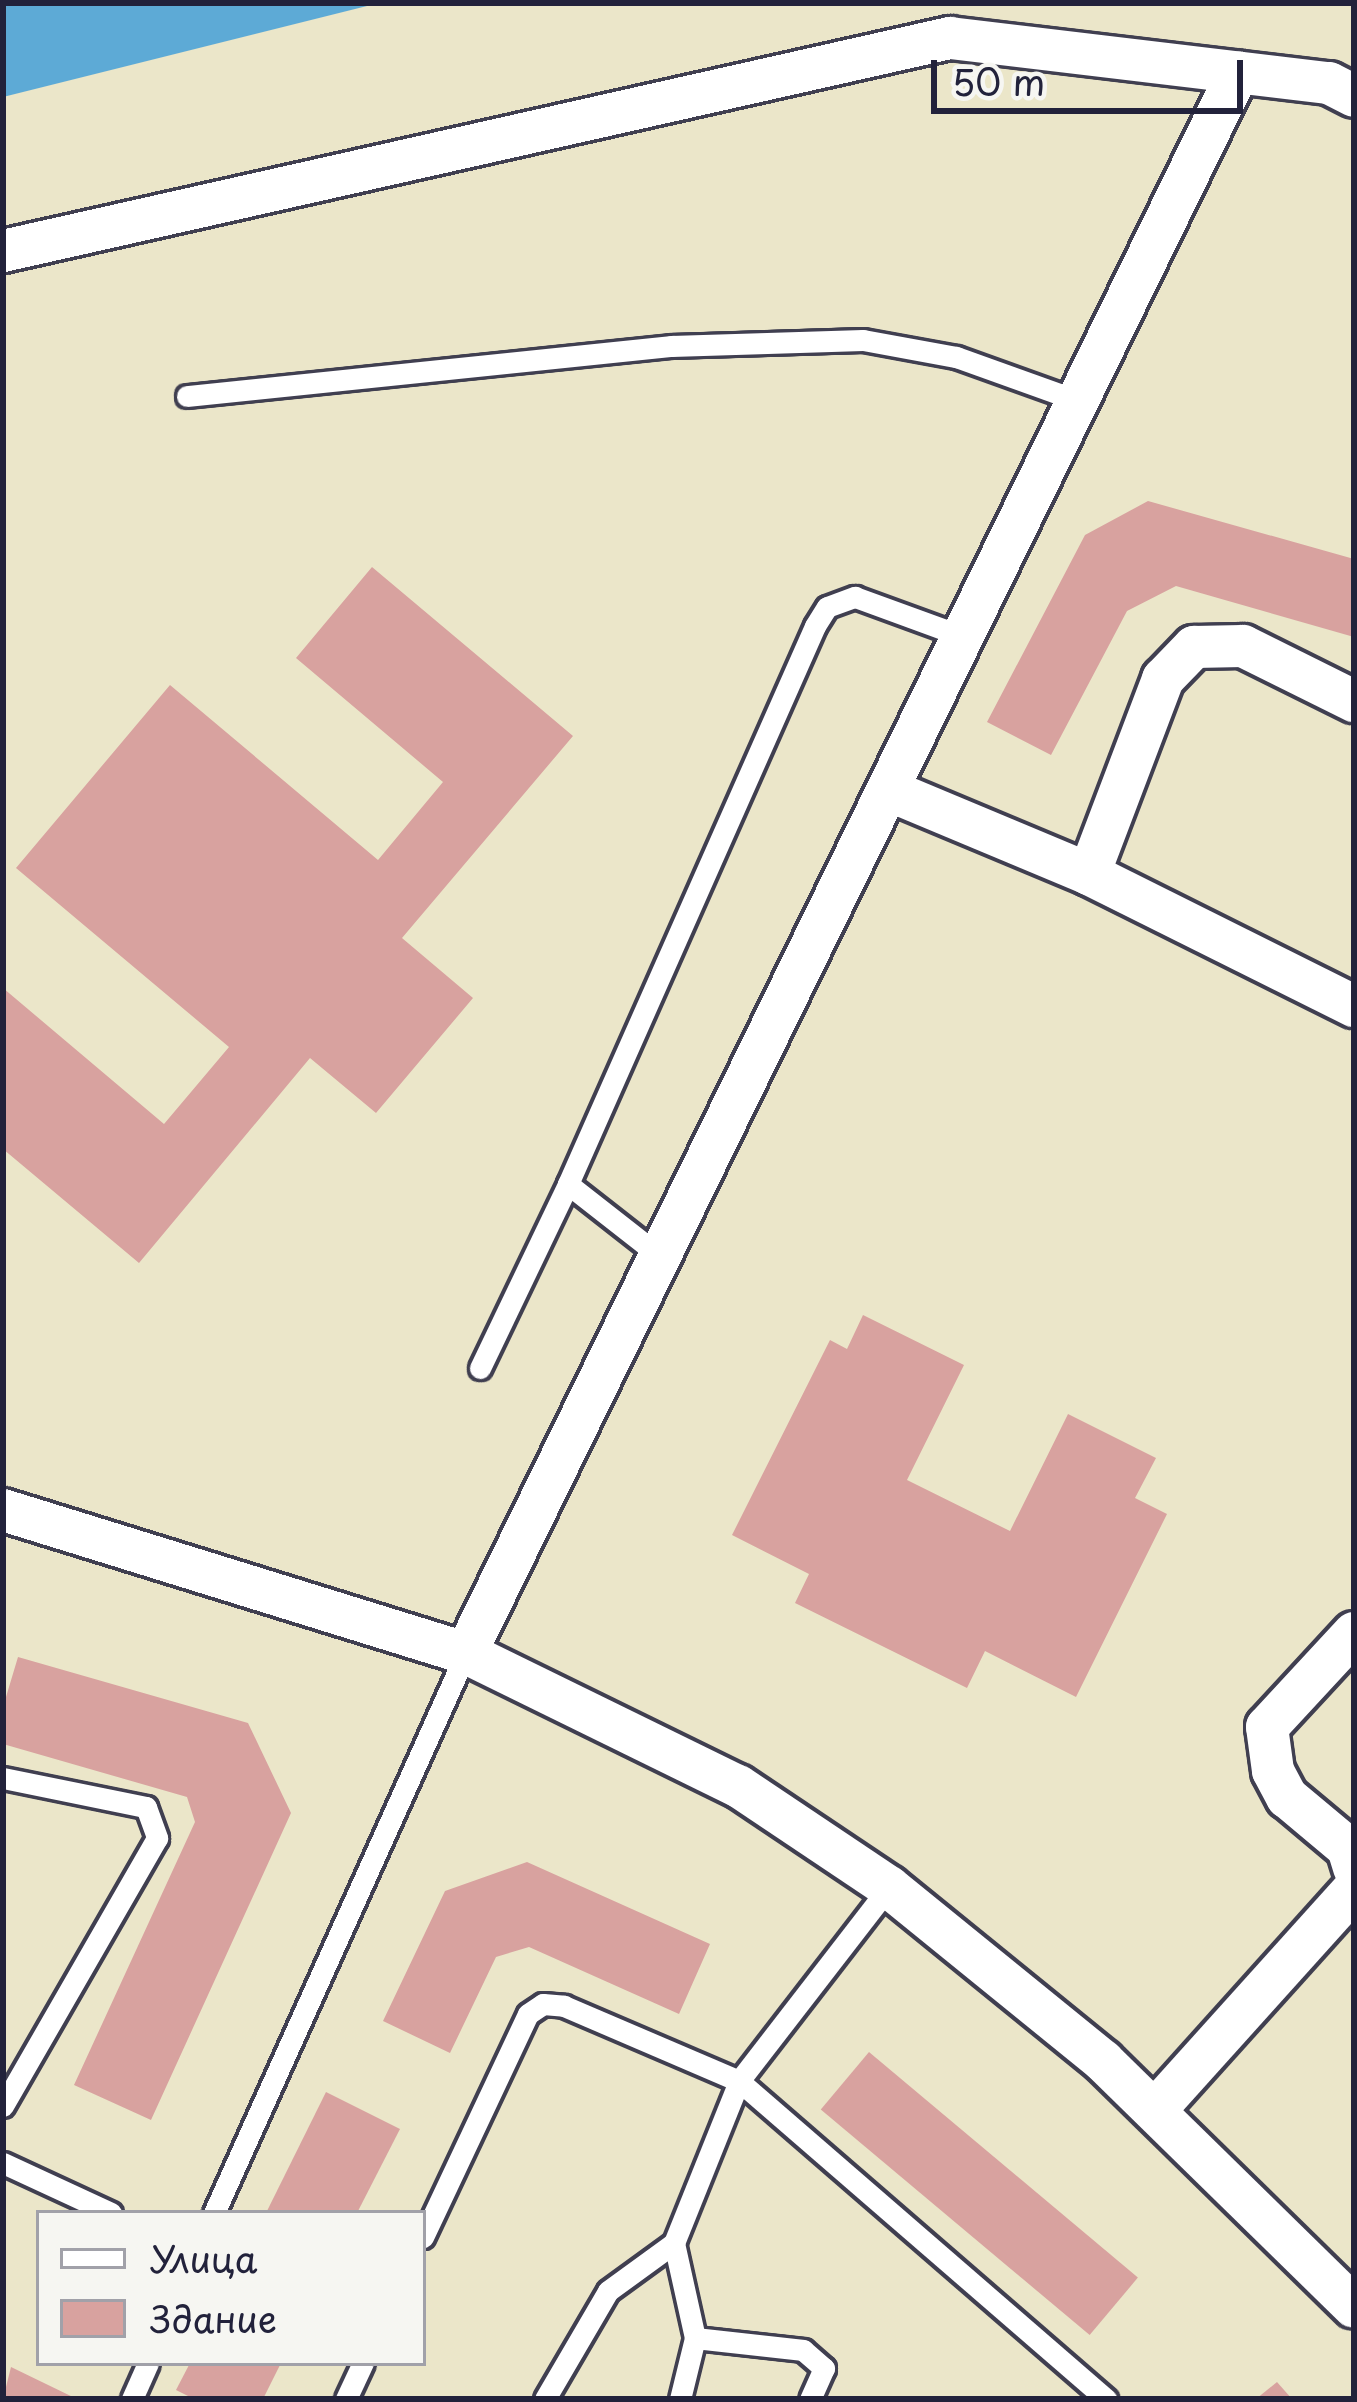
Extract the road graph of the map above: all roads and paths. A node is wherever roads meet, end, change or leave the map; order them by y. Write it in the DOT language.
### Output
graph roads {
  1 [pos="1238,72"];
  2 [pos="1354,96"];
  3 [pos="3,251"];
  4 [pos="187,396"];
  5 [pos="1076,400"];
  6 [pos="965,637"];
  7 [pos="1354,701"];
  8 [pos="892,792"];
  9 [pos="1089,874"];
  10 [pos="1354,1006"];
  11 [pos="568,1184"];
  12 [pos="656,1253"];
  13 [pos="479,1368"];
  14 [pos="5,1519"];
  15 [pos="1354,1633"];
  16 [pos="466,1653"];
  17 [pos="3,1778"];
  18 [pos="1354,1868"];
  19 [pos="889,1887"];
  20 [pos="1354,1889"];
  21 [pos="739,2080"];
  22 [pos="3,2106"];
  23 [pos="1157,2108"];
  24 [pos="3,2163"];
  25 [pos="105,2210"];
  26 [pos="215,2210"];
  27 [pos="426,2231"];
  28 [pos="674,2243"];
  29 [pos="1354,2307"];
  30 [pos="694,2338"];
  31 [pos="147,2366"];
  32 [pos="362,2366"];
  33 [pos="132,2399"];
  34 [pos="346,2399"];
  35 [pos="545,2399"];
  36 [pos="680,2399"];
  37 [pos="810,2399"];
  38 [pos="1106,2399"];
  1 -- 2 [label="street"];
  1 -- 3 [label="street"];
  1 -- 5 [label="street"];
  4 -- 5 [label="lane"];
  5 -- 6 [label="street"];
  6 -- 8 [label="street"];
  6 -- 11 [label="lane"];
  7 -- 9 [label="street"];
  8 -- 9 [label="street"];
  8 -- 12 [label="street"];
  9 -- 10 [label="street"];
  11 -- 12 [label="lane"];
  11 -- 13 [label="lane"];
  12 -- 16 [label="street"];
  14 -- 16 [label="street"];
  15 -- 18 [label="street"];
  16 -- 19 [label="street"];
  16 -- 26 [label="lane"];
  17 -- 22 [label="lane"];
  19 -- 21 [label="lane"];
  19 -- 23 [label="street"];
  20 -- 23 [label="street"];
  21 -- 27 [label="lane"];
  21 -- 28 [label="lane"];
  21 -- 38 [label="lane"];
  23 -- 29 [label="street"];
  24 -- 25 [label="lane"];
  28 -- 30 [label="lane"];
  28 -- 35 [label="lane"];
  30 -- 36 [label="lane"];
  30 -- 37 [label="lane"];
  31 -- 33 [label="lane"];
  32 -- 34 [label="lane"];
}
